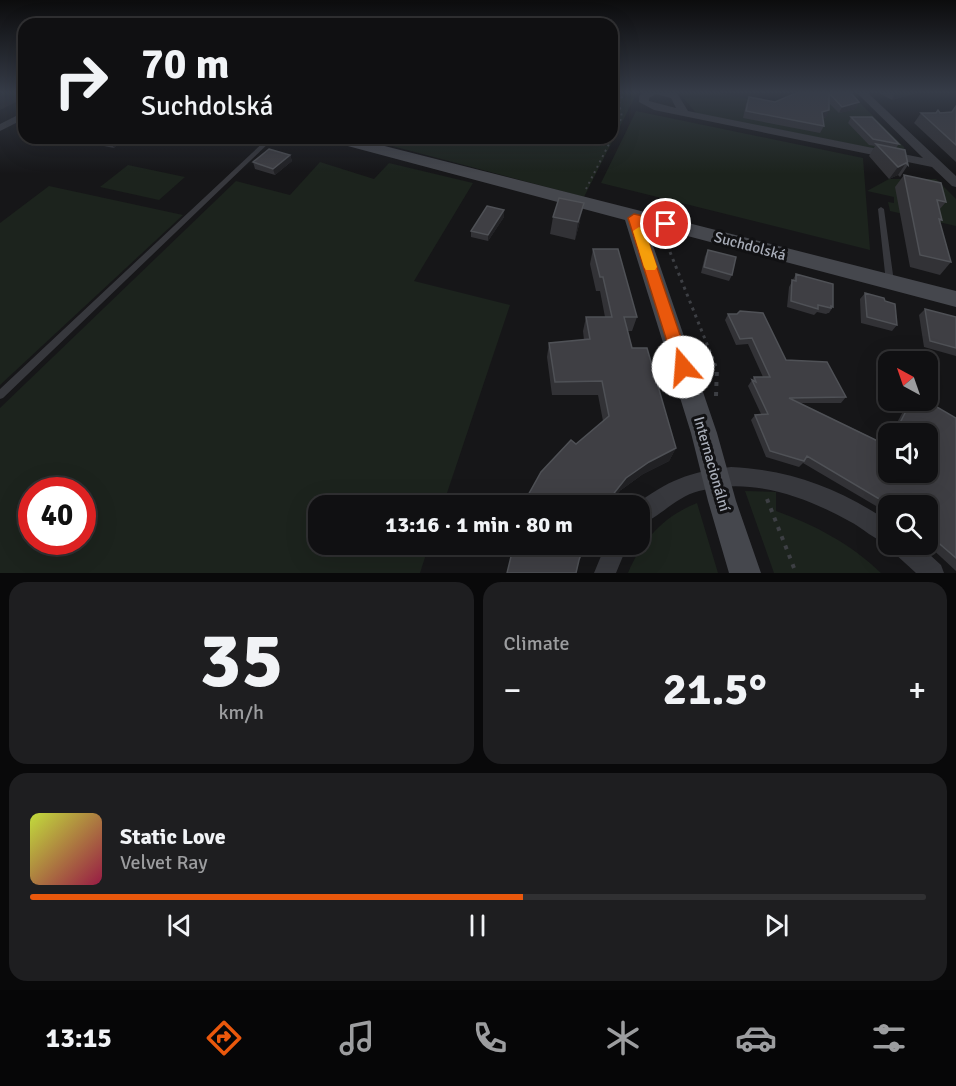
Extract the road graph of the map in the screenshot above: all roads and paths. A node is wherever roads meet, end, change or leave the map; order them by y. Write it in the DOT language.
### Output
graph roads {
  1 [pos="15,120"];
  2 [pos="717,120"];
  3 [pos="890,120"];
  4 [pos="0,128"];
  5 [pos="265,144"];
  6 [pos="356,144"];
  7 [pos="609,144"];
  8 [pos="937,164"];
  9 [pos="956,183"];
  10 [pos="583,194"];
  11 [pos="881,209"];
  12 [pos="634,218"];
  13 [pos="670,252"];
  14 [pos="890,282"];
  15 [pos="956,299"];
  16 [pos="0,395"];
  17 [pos="715,399"];
  18 [pos="716,477"];
  19 [pos="758,477"];
  20 [pos="650,506"];
  21 [pos="878,528"];
  22 [pos="612,555"];
  23 [pos="913,555"];
  24 [pos="605,573"];
  25 [pos="745,573"];
  26 [pos="796,573"];
  27 [pos="933,573"];
  1 -- 4 [label="street"];
  2 -- 8 [label="street"];
  3 -- 8 [label="street"];
  5 -- 16 [label="lane"];
  6 -- 12 [label="street, Suchdolská"];
  7 -- 10 [label="path"];
  8 -- 9 [label="street"];
  11 -- 14 [label="lane"];
  12 -- 14 [label="street, Suchdolská"];
  12 -- 18 [label="street, Internacionální"];
  13 -- 17 [label="path"];
  14 -- 15 [label="street, Suchdolská"];
  18 -- 19 [label="street"];
  18 -- 20 [label="street"];
  18 -- 25 [label="street, Internacionální"];
  19 -- 21 [label="street"];
  19 -- 26 [label="path"];
  22 -- 24 [label="street"];
  23 -- 27 [label="street"];
}
